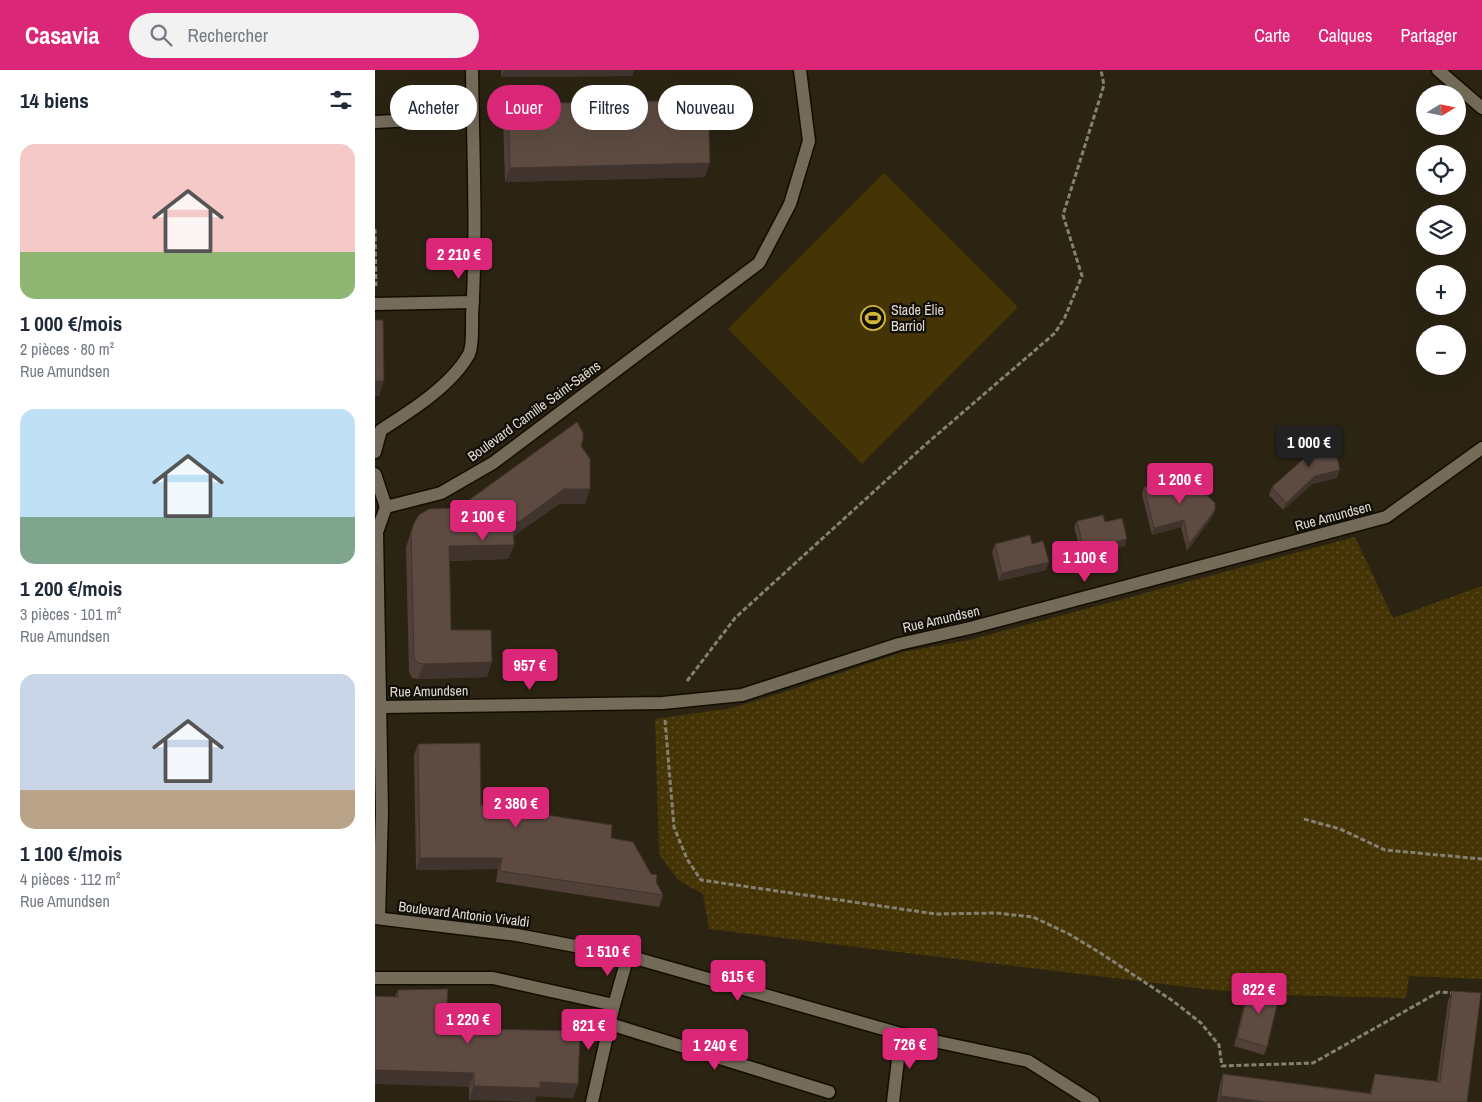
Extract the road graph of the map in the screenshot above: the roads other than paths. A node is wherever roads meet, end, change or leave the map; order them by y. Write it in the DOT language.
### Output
graph roads {
  1 [pos="472,70"];
  2 [pos="800,70"];
  3 [pos="1438,70"];
  4 [pos="472,85"];
  5 [pos="1482,108"];
  6 [pos="390,121"];
  7 [pos="375,122"];
  8 [pos="472,130"];
  9 [pos="473,302"];
  10 [pos="376,304"];
  11 [pos="1482,448"];
  12 [pos="375,452"];
  13 [pos="375,474"];
  14 [pos="378,490"];
  15 [pos="386,507"];
  16 [pos="380,707"];
  17 [pos="377,918"];
  18 [pos="628,956"];
  19 [pos="375,978"];
  20 [pos="614,1005"];
  21 [pos="610,1024"];
  22 [pos="901,1034"];
  23 [pos="829,1092"];
  24 [pos="592,1102"];
  25 [pos="893,1102"];
  26 [pos="1093,1102"];
  1 -- 4 [label="street"];
  2 -- 15 [label="street, Boulevard Camille Saint-Saëns"];
  3 -- 5 [label="street"];
  6 -- 7 [label="street"];
  8 -- 9 [label="street"];
  9 -- 10 [label="street"];
  9 -- 12 [label="street"];
  11 -- 16 [label="street, Rue Amundsen"];
  13 -- 14 [label="street"];
  14 -- 15 [label="street"];
  15 -- 16 [label="street"];
  16 -- 17 [label="street"];
  17 -- 18 [label="street, Boulevard Antonio Vivaldi"];
  18 -- 20 [label="street"];
  18 -- 22 [label="street, Boulevard Antonio Vivaldi"];
  19 -- 20 [label="street"];
  20 -- 21 [label="street"];
  21 -- 23 [label="street"];
  21 -- 24 [label="street"];
  22 -- 25 [label="street"];
  22 -- 26 [label="street, Boulevard Antonio Vivaldi"];
}
